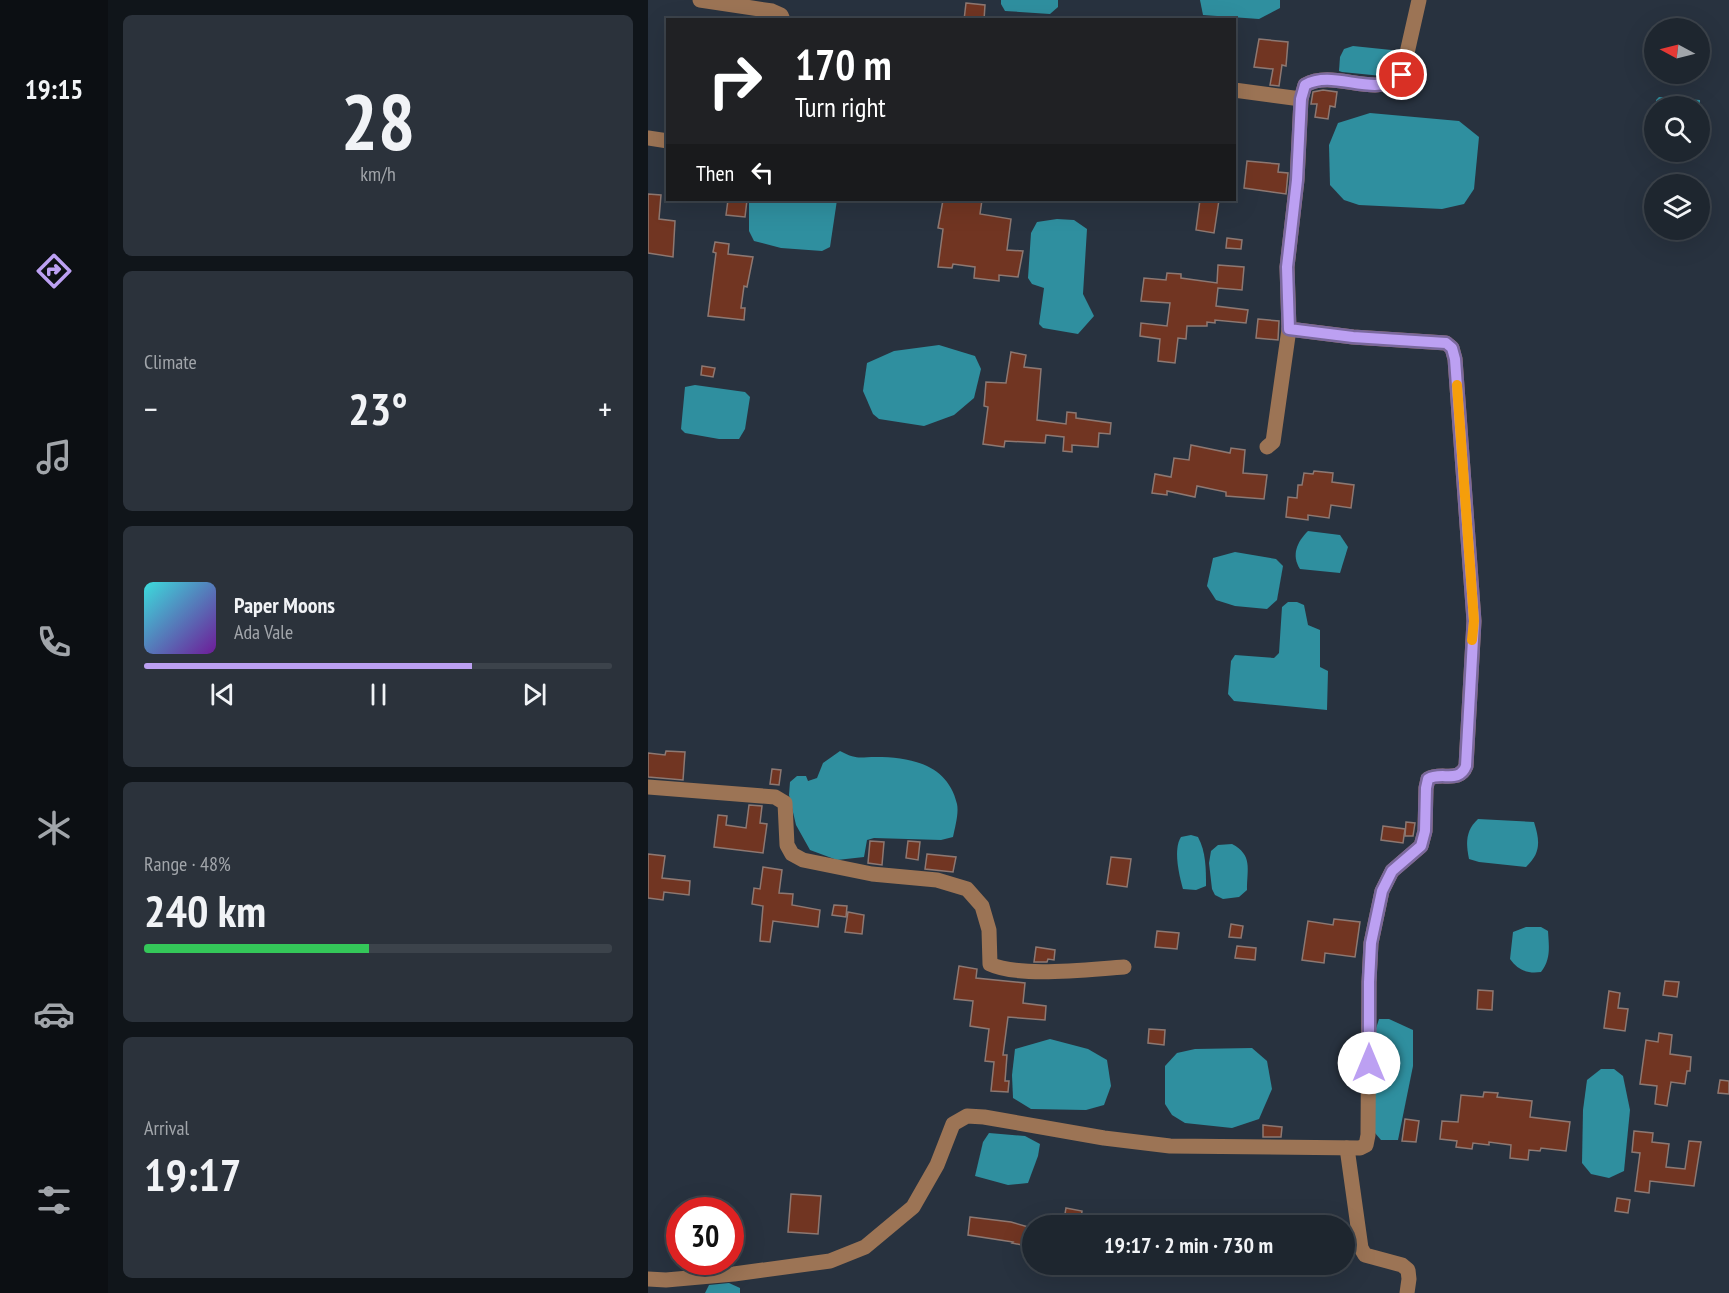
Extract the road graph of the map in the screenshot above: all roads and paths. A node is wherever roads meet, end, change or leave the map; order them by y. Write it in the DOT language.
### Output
graph roads {
  1 [pos="700,0"];
  2 [pos="1419,0"];
  3 [pos="782,18"];
  4 [pos="1236,90"];
  5 [pos="1301,99"];
  6 [pos="648,138"];
  7 [pos="666,141"];
  8 [pos="1289,329"];
  9 [pos="1267,447"];
  10 [pos="648,787"];
  11 [pos="1125,967"];
  12 [pos="1347,1148"];
  13 [pos="648,1279"];
  14 [pos="1407,1293"];
  1 -- 3 [label="street"];
  2 -- 5 [label="street"];
  4 -- 5 [label="street"];
  5 -- 8 [label="street"];
  6 -- 7 [label="street"];
  8 -- 9 [label="street"];
  8 -- 12 [label="street"];
  10 -- 11 [label="street"];
  12 -- 13 [label="street"];
  12 -- 14 [label="street"];
}
